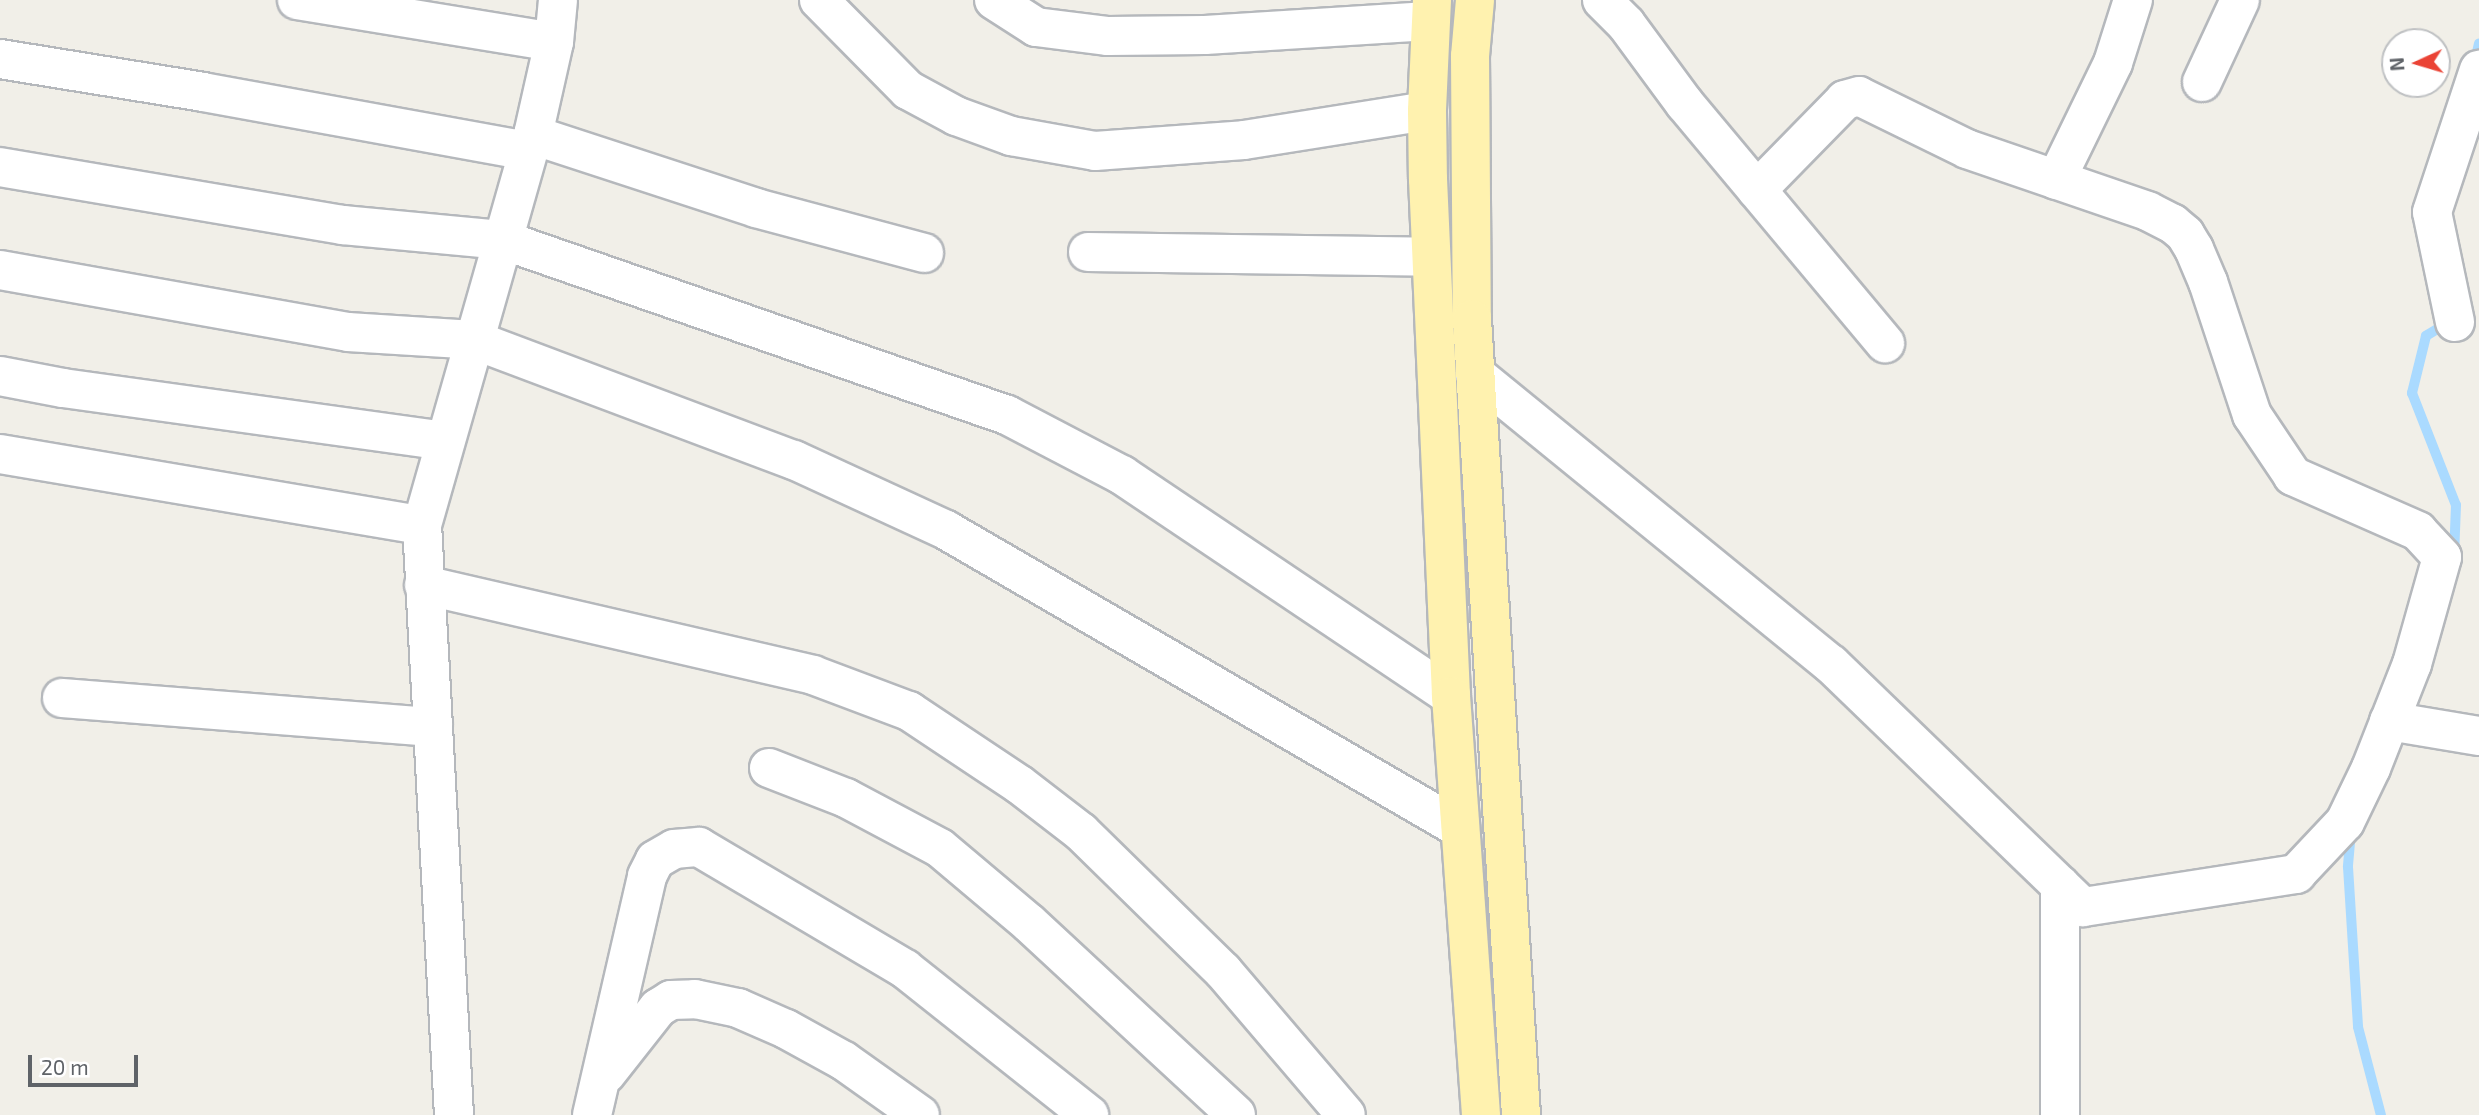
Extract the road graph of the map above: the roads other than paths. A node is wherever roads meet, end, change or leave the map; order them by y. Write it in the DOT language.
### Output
graph roads {
  1 [pos="297,0"];
  2 [pos="558,0"];
  3 [pos="819,0"];
  4 [pos="994,0"];
  5 [pos="1475,0"];
  6 [pos="1602,0"];
  7 [pos="2133,0"];
  8 [pos="2240,0"];
  9 [pos="1431,10"];
  10 [pos="554,42"];
  11 [pos="0,60"];
  12 [pos="2479,70"];
  13 [pos="2202,82"];
  14 [pos="1427,111"];
  15 [pos="531,143"];
  16 [pos="0,167"];
  17 [pos="2056,180"];
  18 [pos="1757,190"];
  19 [pos="503,240"];
  20 [pos="1088,252"];
  21 [pos="924,253"];
  22 [pos="1431,257"];
  23 [pos="0,270"];
  24 [pos="2455,322"];
  25 [pos="474,340"];
  26 [pos="1885,343"];
  27 [pos="1475,374"];
  28 [pos="0,376"];
  29 [pos="445,441"];
  30 [pos="0,454"];
  31 [pos="422,525"];
  32 [pos="425,585"];
  33 [pos="1451,696"];
  34 [pos="62,698"];
  35 [pos="2389,721"];
  36 [pos="433,727"];
  37 [pos="2479,736"];
  38 [pos="769,768"];
  39 [pos="1459,828"];
  40 [pos="2060,885"];
  41 [pos="595,1099"];
  42 [pos="454,1115"];
  43 [pos="919,1115"];
  44 [pos="1088,1115"];
  45 [pos="1236,1115"];
  46 [pos="1346,1115"];
  47 [pos="1480,1115"];
  48 [pos="1521,1115"];
  49 [pos="2060,1115"];
  1 -- 10 [label="street"];
  2 -- 10 [label="street"];
  3 -- 14 [label="street"];
  4 -- 9 [label="street"];
  5 -- 27 [label="main road"];
  6 -- 18 [label="street"];
  7 -- 17 [label="street"];
  8 -- 13 [label="street"];
  9 -- 14 [label="main road"];
  10 -- 15 [label="street"];
  11 -- 15 [label="street"];
  12 -- 24 [label="street"];
  14 -- 22 [label="main road"];
  15 -- 19 [label="street"];
  15 -- 21 [label="street"];
  16 -- 19 [label="street"];
  17 -- 18 [label="street"];
  17 -- 35 [label="street"];
  18 -- 26 [label="street"];
  19 -- 25 [label="street"];
  19 -- 33 [label="street"];
  20 -- 22 [label="street"];
  22 -- 33 [label="main road"];
  23 -- 25 [label="street"];
  25 -- 29 [label="street"];
  25 -- 39 [label="street"];
  27 -- 40 [label="street"];
  27 -- 48 [label="main road"];
  28 -- 29 [label="street"];
  29 -- 31 [label="street"];
  30 -- 31 [label="street"];
  31 -- 32 [label="street"];
  32 -- 36 [label="street"];
  32 -- 46 [label="street"];
  33 -- 39 [label="main road"];
  34 -- 36 [label="street"];
  35 -- 37 [label="street"];
  35 -- 40 [label="street"];
  36 -- 42 [label="street"];
  38 -- 45 [label="street"];
  39 -- 47 [label="main road"];
  40 -- 49 [label="street"];
  41 -- 43 [label="street"];
  41 -- 44 [label="street"];
}
